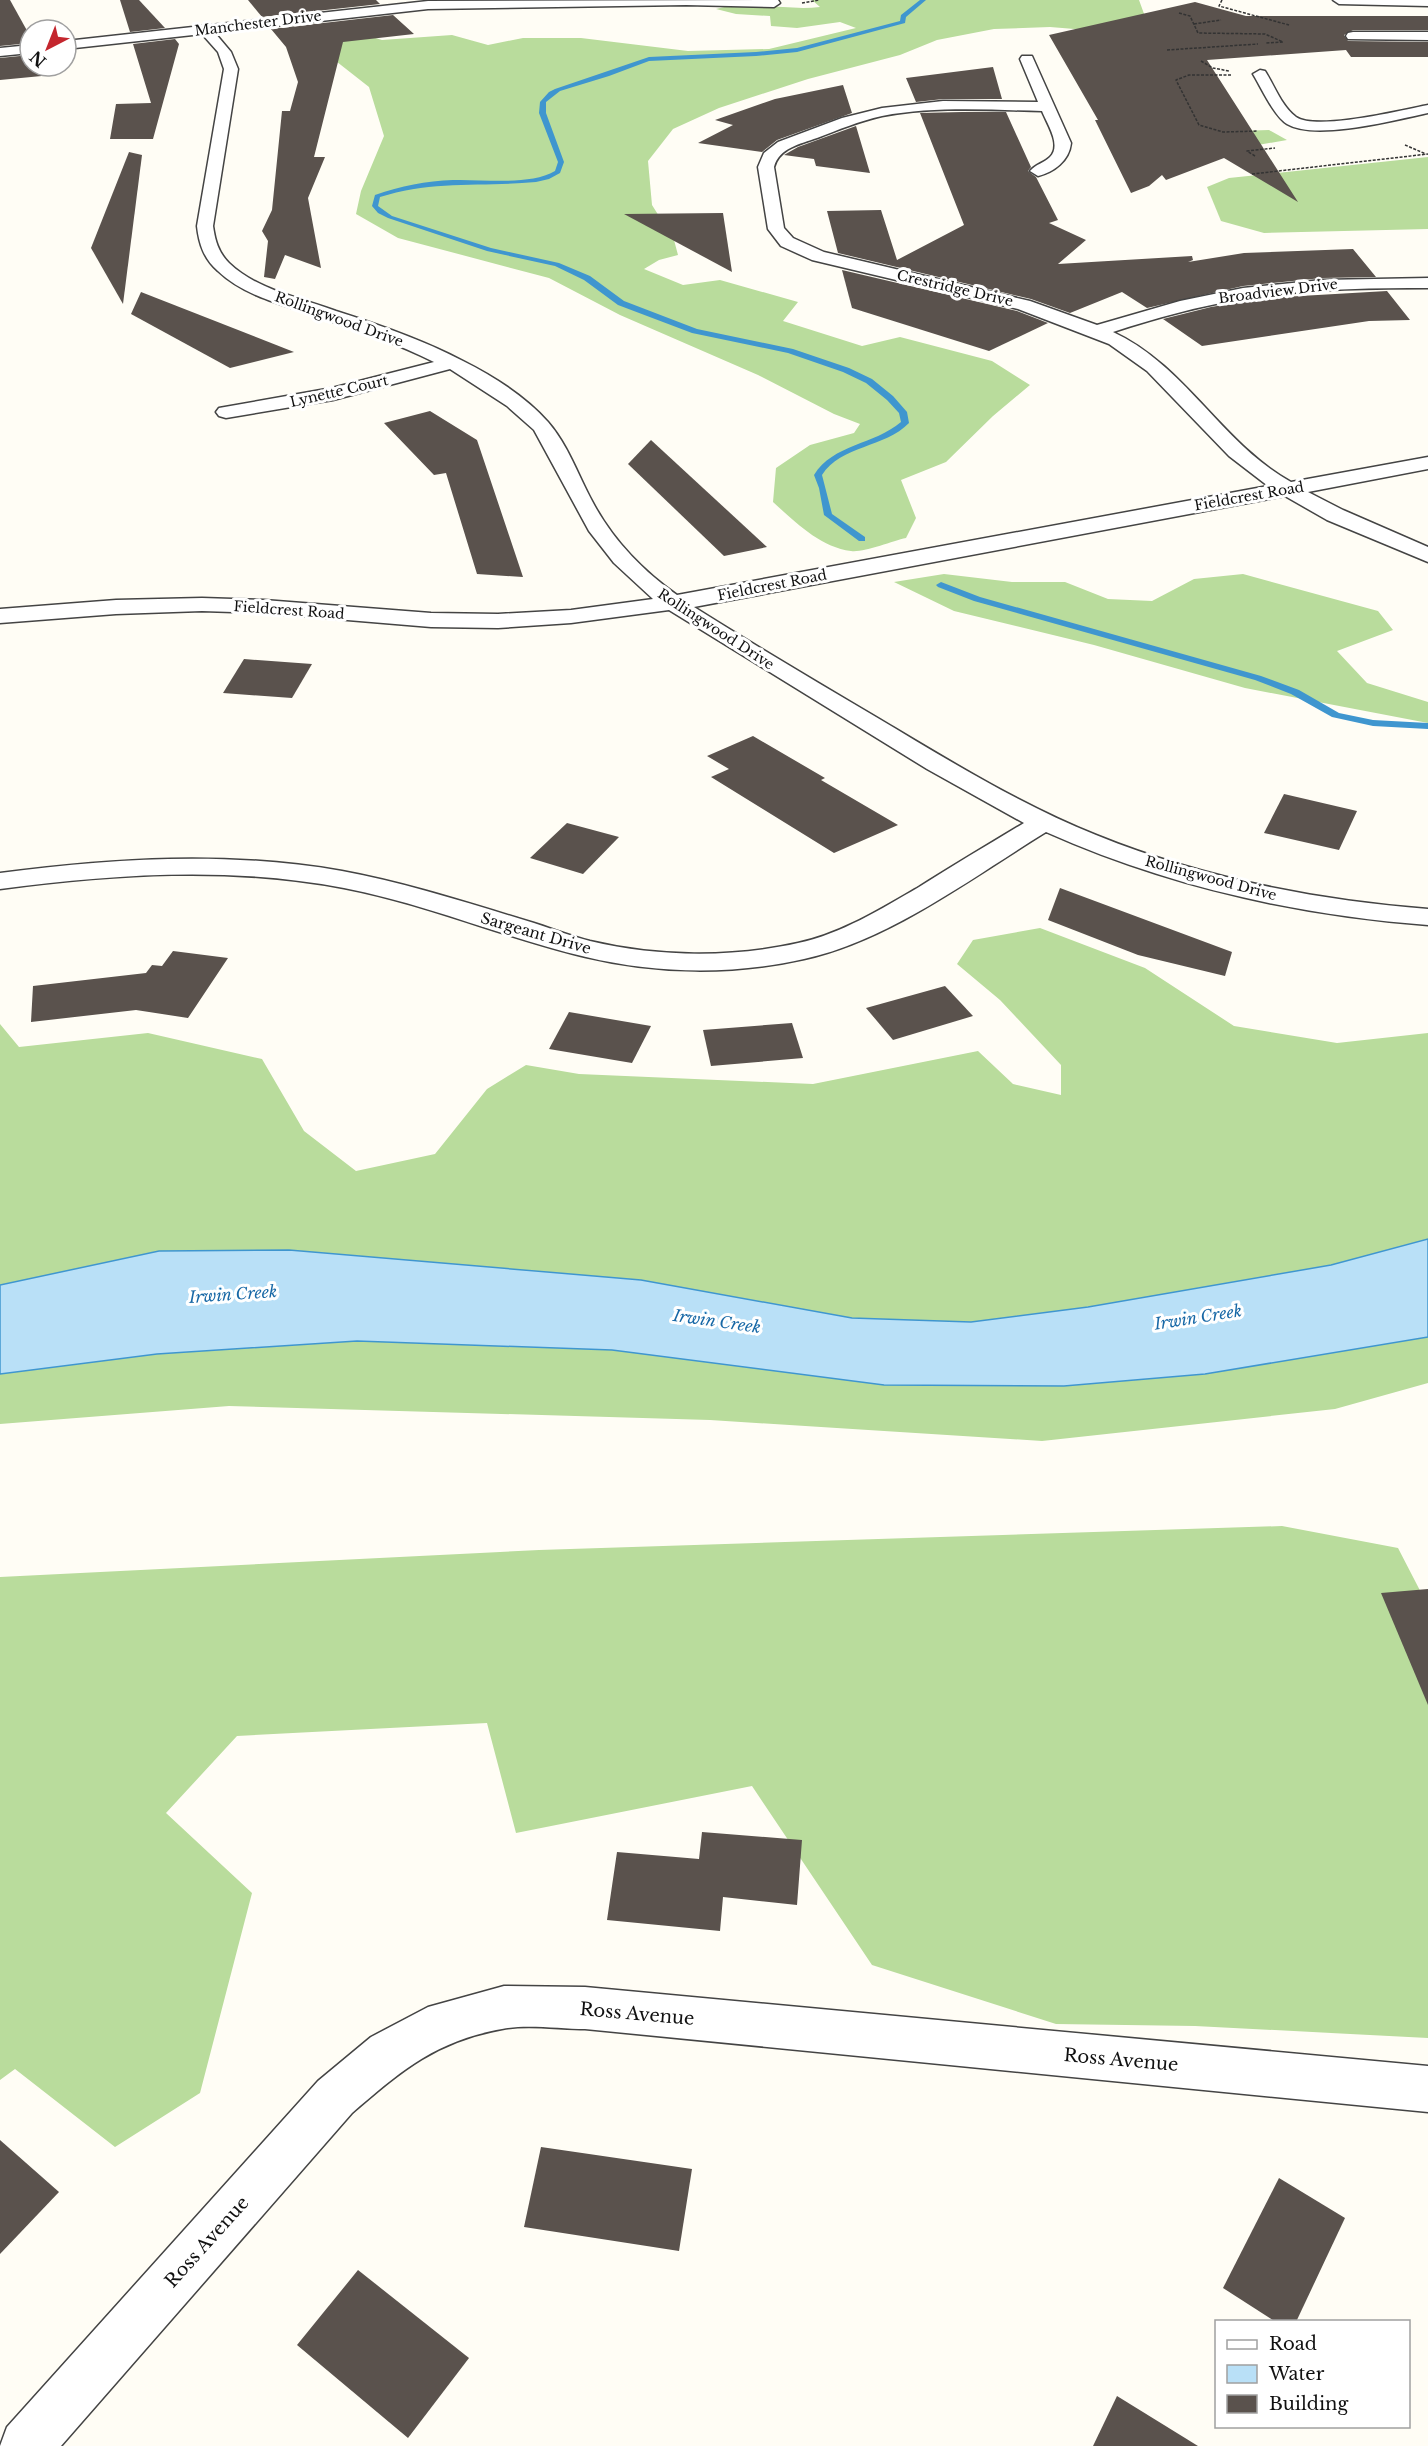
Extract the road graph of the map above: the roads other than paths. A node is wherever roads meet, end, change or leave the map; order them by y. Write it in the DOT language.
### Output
graph roads {
  1 [pos="1339,0"];
  2 [pos="641,1"];
  3 [pos="1428,2"];
  4 [pos="774,3"];
  5 [pos="204,29"];
  6 [pos="1353,36"];
  7 [pos="1428,36"];
  8 [pos="78,44"];
  9 [pos="18,50"];
  10 [pos="0,52"];
  11 [pos="1027,59"];
  12 [pos="1260,74"];
  13 [pos="1048,106"];
  14 [pos="1428,110"];
  15 [pos="1038,171"];
  16 [pos="1428,283"];
  17 [pos="1097,331"];
  18 [pos="451,363"];
  19 [pos="226,411"];
  20 [pos="1428,463"];
  21 [pos="1286,489"];
  22 [pos="1428,555"];
  23 [pos="673,603"];
  24 [pos="0,616"];
  25 [pos="1044,822"];
  26 [pos="0,881"];
  27 [pos="1428,917"];
  28 [pos="1428,2089"];
  29 [pos="26,2446"];
  1 -- 3 [label="street"];
  2 -- 4 [label="street, Manchester Drive"];
  2 -- 5 [label="street, Manchester Drive"];
  5 -- 8 [label="street, Manchester Drive"];
  5 -- 18 [label="street, Rollingwood Drive"];
  6 -- 7 [label="street"];
  9 -- 10 [label="street"];
  11 -- 13 [label="street"];
  12 -- 14 [label="street"];
  13 -- 15 [label="street"];
  13 -- 17 [label="street, Crestridge Drive"];
  16 -- 17 [label="street, Broadview Drive"];
  17 -- 21 [label="street, Crestridge Drive"];
  18 -- 19 [label="street, Lynette Court"];
  18 -- 23 [label="street, Rollingwood Drive"];
  20 -- 21 [label="street, Fieldcrest Road"];
  21 -- 22 [label="street, Crestridge Drive"];
  21 -- 23 [label="street, Fieldcrest Road"];
  23 -- 24 [label="street, Fieldcrest Road"];
  23 -- 25 [label="street, Rollingwood Drive"];
  25 -- 26 [label="street, Sargeant Drive"];
  25 -- 27 [label="street, Rollingwood Drive"];
  28 -- 29 [label="street, Ross Avenue"];
}
